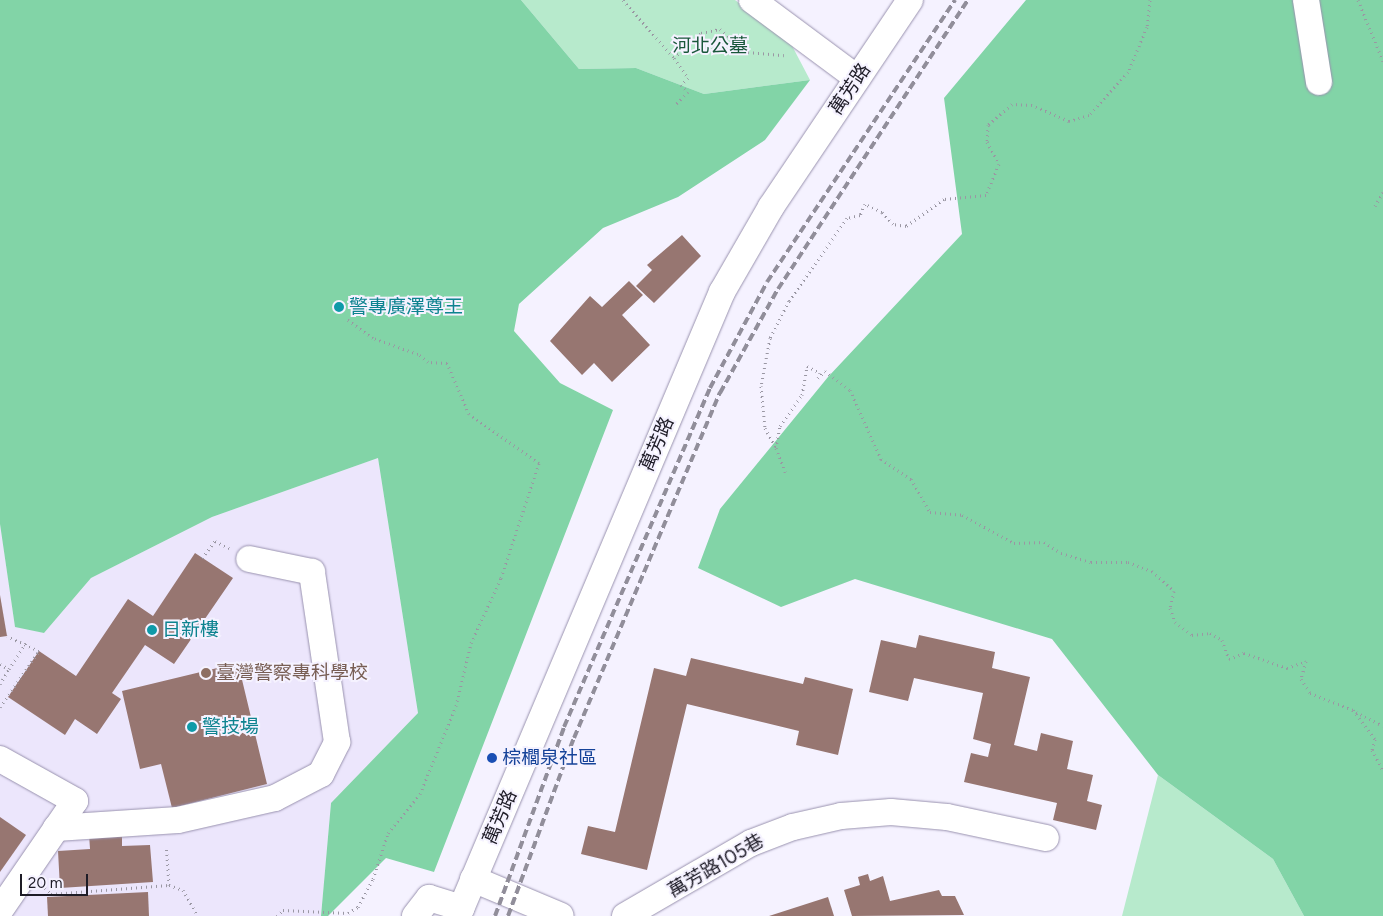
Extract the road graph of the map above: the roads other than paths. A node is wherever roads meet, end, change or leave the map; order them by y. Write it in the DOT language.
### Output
graph roads {
  1 [pos="752,0"];
  2 [pos="910,0"];
  3 [pos="1306,0"];
  4 [pos="857,78"];
  5 [pos="1319,82"];
  6 [pos="249,559"];
  7 [pos="0,759"];
  8 [pos="56,828"];
  9 [pos="1046,838"];
  10 [pos="474,879"];
  11 [pos="0,910"];
  12 [pos="460,912"];
  13 [pos="415,916"];
  14 [pos="561,916"];
  15 [pos="625,916"];
  1 -- 4 [label="street"];
  2 -- 4 [label="street, 萬芳路"];
  3 -- 5 [label="street"];
  4 -- 10 [label="street, 萬芳路"];
  6 -- 8 [label="street"];
  7 -- 8 [label="street"];
  8 -- 11 [label="street"];
  9 -- 15 [label="street, 萬芳路105巷"];
  10 -- 12 [label="street, 萬芳路"];
  10 -- 14 [label="street"];
  12 -- 13 [label="street"];
}
